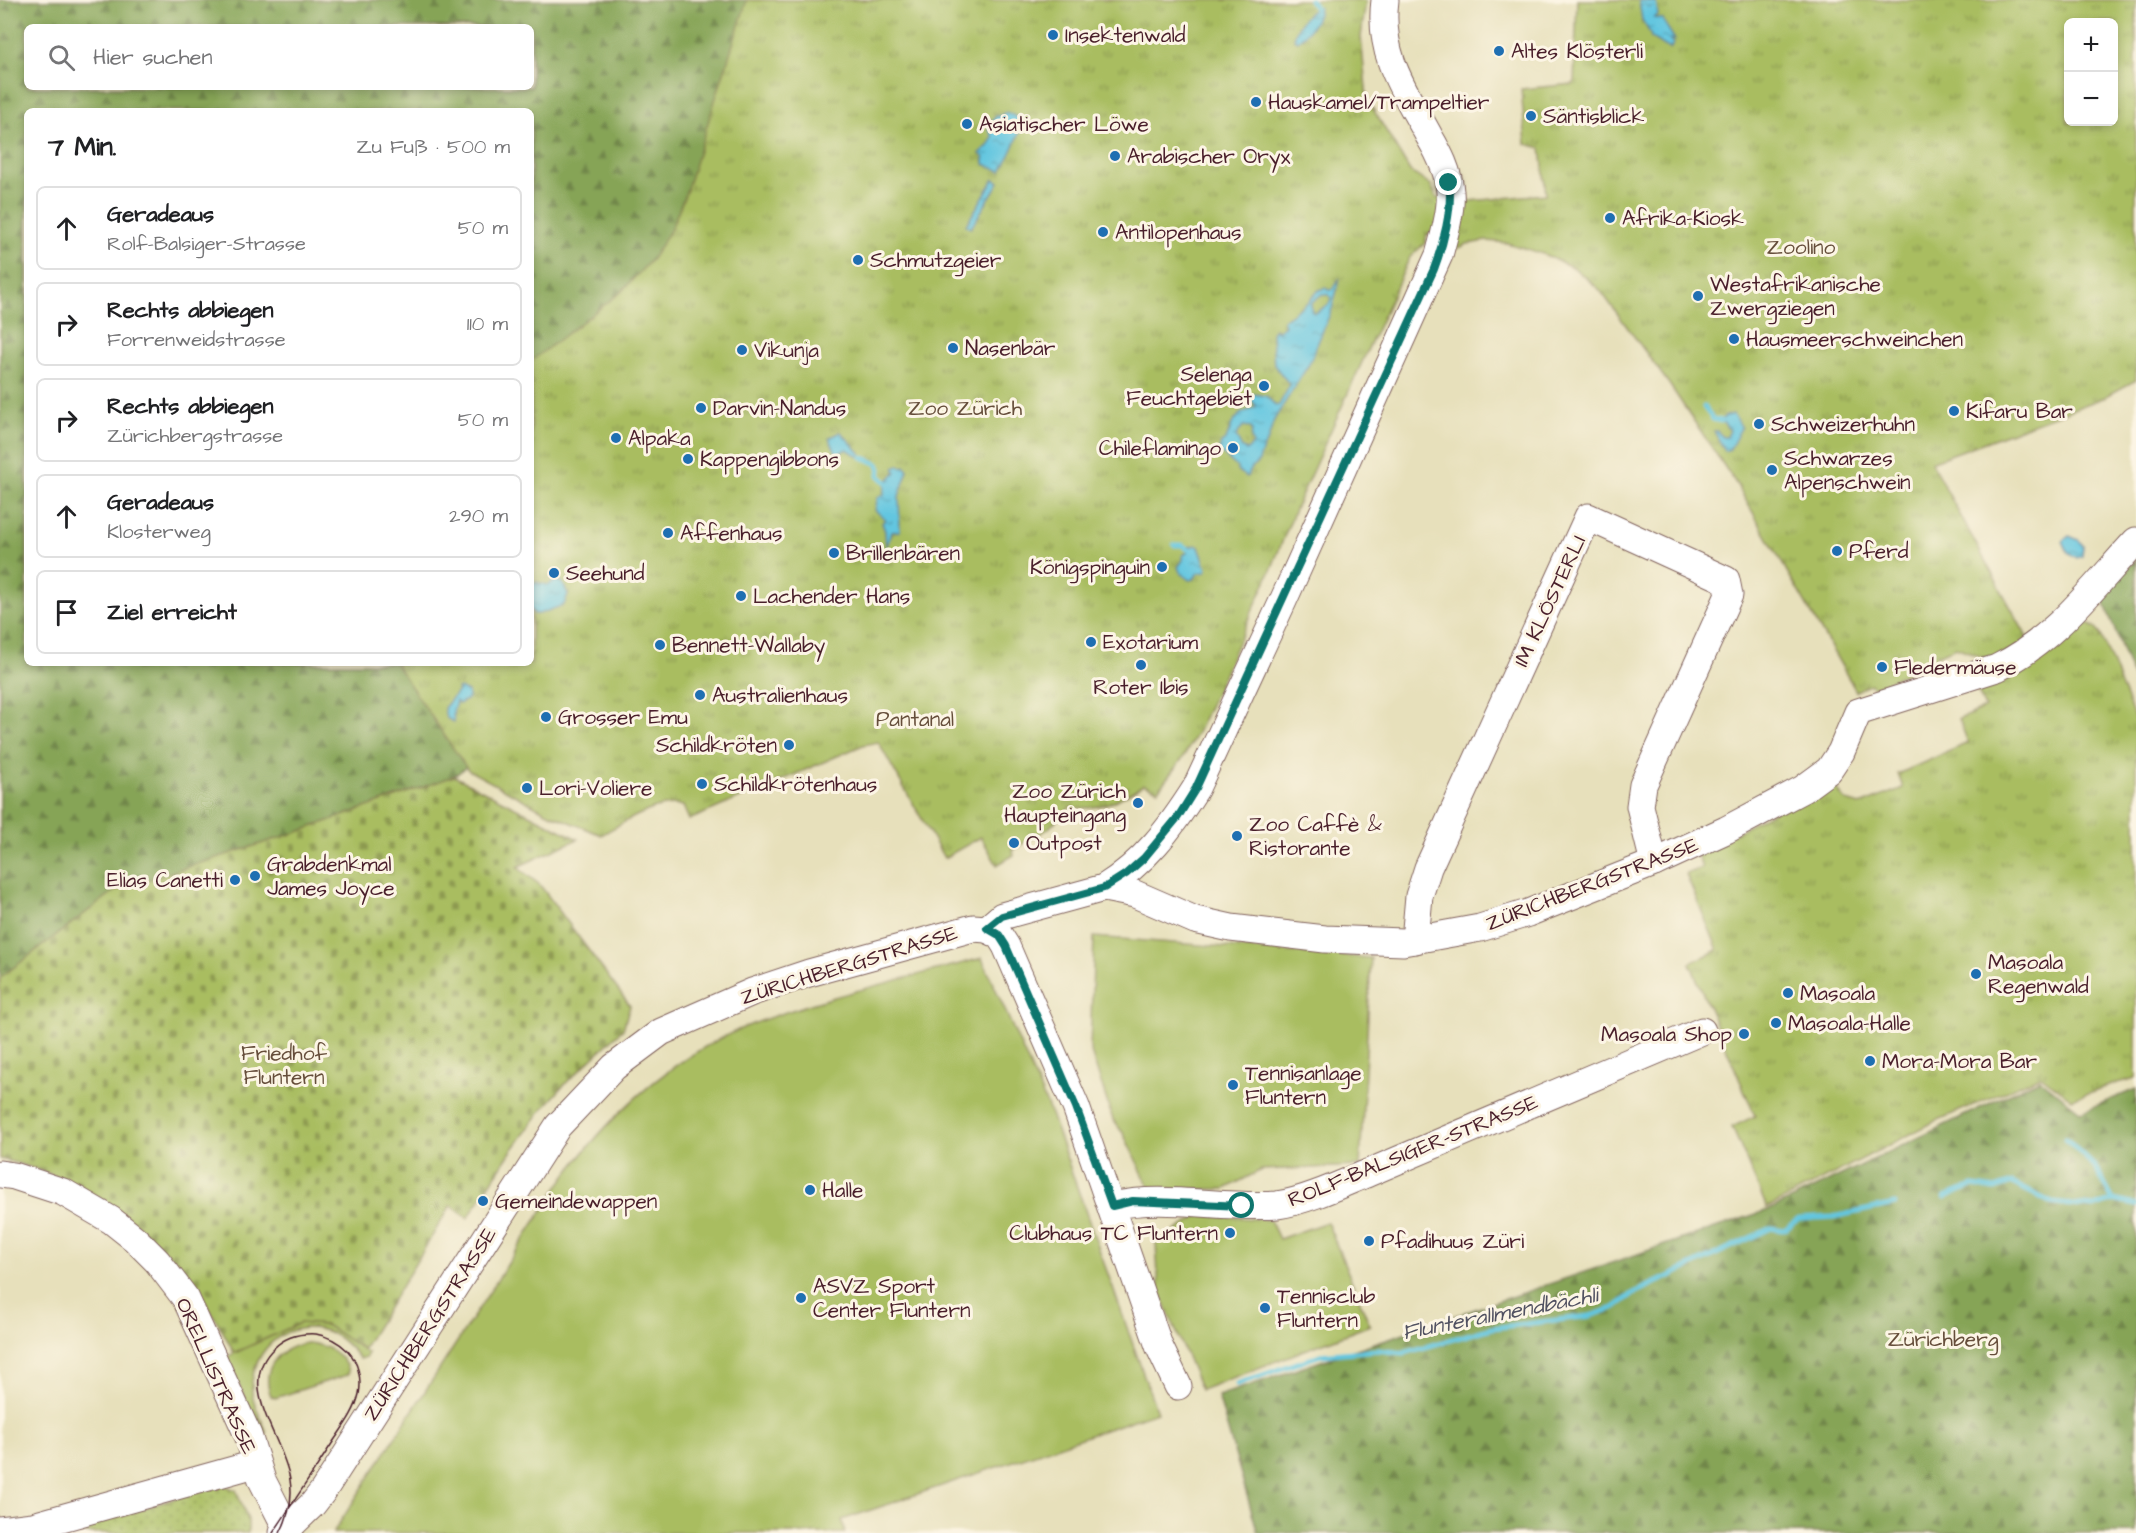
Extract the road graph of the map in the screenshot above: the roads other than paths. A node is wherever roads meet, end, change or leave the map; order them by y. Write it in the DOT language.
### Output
graph roads {
  1 [pos="1385,0"];
  2 [pos="2136,541"];
  3 [pos="1654,863"];
  4 [pos="1104,888"];
  5 [pos="987,928"];
  6 [pos="1415,940"];
  7 [pos="1702,1031"];
  8 [pos="0,1174"];
  9 [pos="1112,1206"];
  10 [pos="1179,1386"];
  11 [pos="255,1464"];
  12 [pos="0,1530"];
  13 [pos="286,1532"];
  1 -- 4 [label="street"];
  2 -- 3 [label="street, ZÜRICHBERGSTRASSE"];
  3 -- 6 [label="street, ZÜRICHBERGSTRASSE"];
  3 -- 6 [label="street, IM KLÖSTERLI"];
  4 -- 5 [label="street, ZÜRICHBERGSTRASSE"];
  4 -- 6 [label="street, ZÜRICHBERGSTRASSE"];
  5 -- 9 [label="street"];
  5 -- 13 [label="street, ZÜRICHBERGSTRASSE"];
  7 -- 9 [label="street, ROLF-BALSIGER-STRASSE"];
  8 -- 11 [label="street, ORELLISTRASSE"];
  9 -- 10 [label="street"];
  11 -- 12 [label="street"];
  11 -- 13 [label="street, ORELLISTRASSE"];
}
